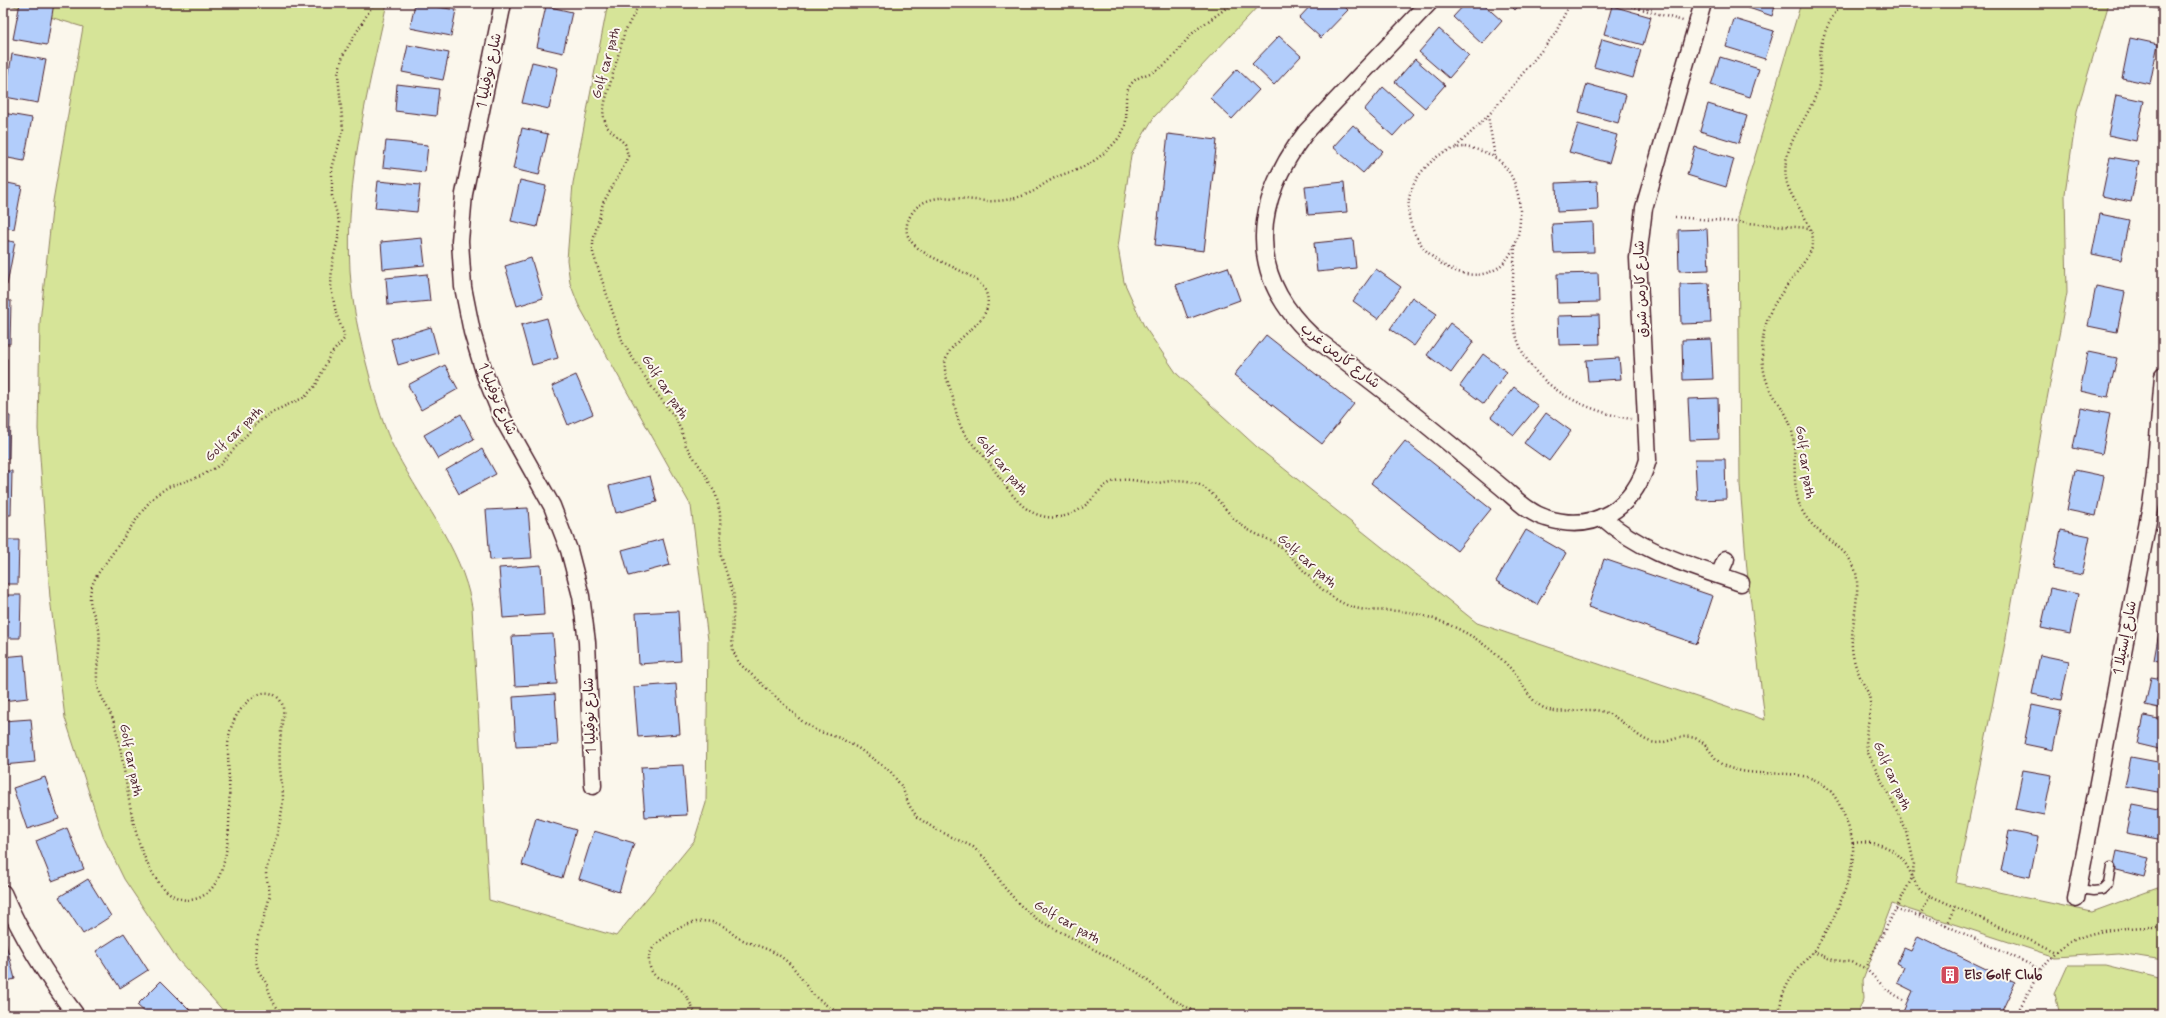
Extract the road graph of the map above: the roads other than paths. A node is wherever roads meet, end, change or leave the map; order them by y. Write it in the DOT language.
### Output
graph roads {
  1 [pos="503,3"];
  2 [pos="1429,3"];
  3 [pos="1703,3"];
  4 [pos="2163,376"];
  5 [pos="1602,517"];
  6 [pos="1726,558"];
  7 [pos="1719,575"];
  8 [pos="1741,583"];
  9 [pos="592,786"];
  10 [pos="2110,867"];
  11 [pos="2077,894"];
  12 [pos="5,904"];
  13 [pos="76,1015"];
  1 -- 9 [label="street, شارع نوفيليا 1"];
  2 -- 5 [label="street, شارع كارمن غرب"];
  3 -- 5 [label="street, شارع كارمن شرق"];
  4 -- 11 [label="street, شارع إستيلا 1"];
  5 -- 7 [label="street"];
  6 -- 7 [label="street"];
  7 -- 8 [label="street"];
  10 -- 11 [label="lane"];
  12 -- 13 [label="street"];
}
